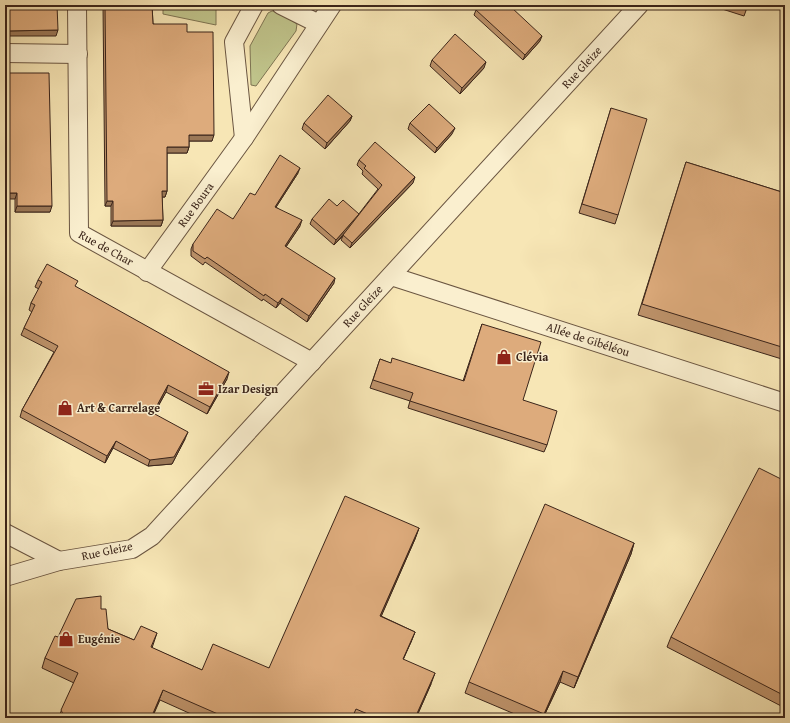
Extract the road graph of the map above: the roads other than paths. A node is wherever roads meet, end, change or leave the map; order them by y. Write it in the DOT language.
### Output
graph roads {
  1 [pos="77,5"];
  2 [pos="254,5"];
  3 [pos="282,5"];
  4 [pos="332,5"];
  5 [pos="639,5"];
  6 [pos="319,24"];
  7 [pos="5,53"];
  8 [pos="78,54"];
  9 [pos="244,138"];
  10 [pos="147,272"];
  11 [pos="391,276"];
  12 [pos="312,362"];
  13 [pos="785,403"];
  14 [pos="5,534"];
  15 [pos="59,561"];
  16 [pos="5,577"];
  1 -- 8 [label="street, Rue de Char"];
  2 -- 9 [label="street"];
  3 -- 6 [label="street"];
  4 -- 6 [label="street, Rue Boura"];
  5 -- 11 [label="street, Rue Gleize"];
  6 -- 9 [label="street, Rue Boura"];
  7 -- 8 [label="street"];
  8 -- 10 [label="street, Rue de Char"];
  9 -- 10 [label="street, Rue Boura"];
  10 -- 12 [label="street, Rue de Char"];
  11 -- 12 [label="street, Rue Gleize"];
  11 -- 13 [label="street, Allée de Gibéléou"];
  12 -- 15 [label="street, Rue Gleize"];
  14 -- 15 [label="street"];
  15 -- 16 [label="street, Rue Gleize"];
}
